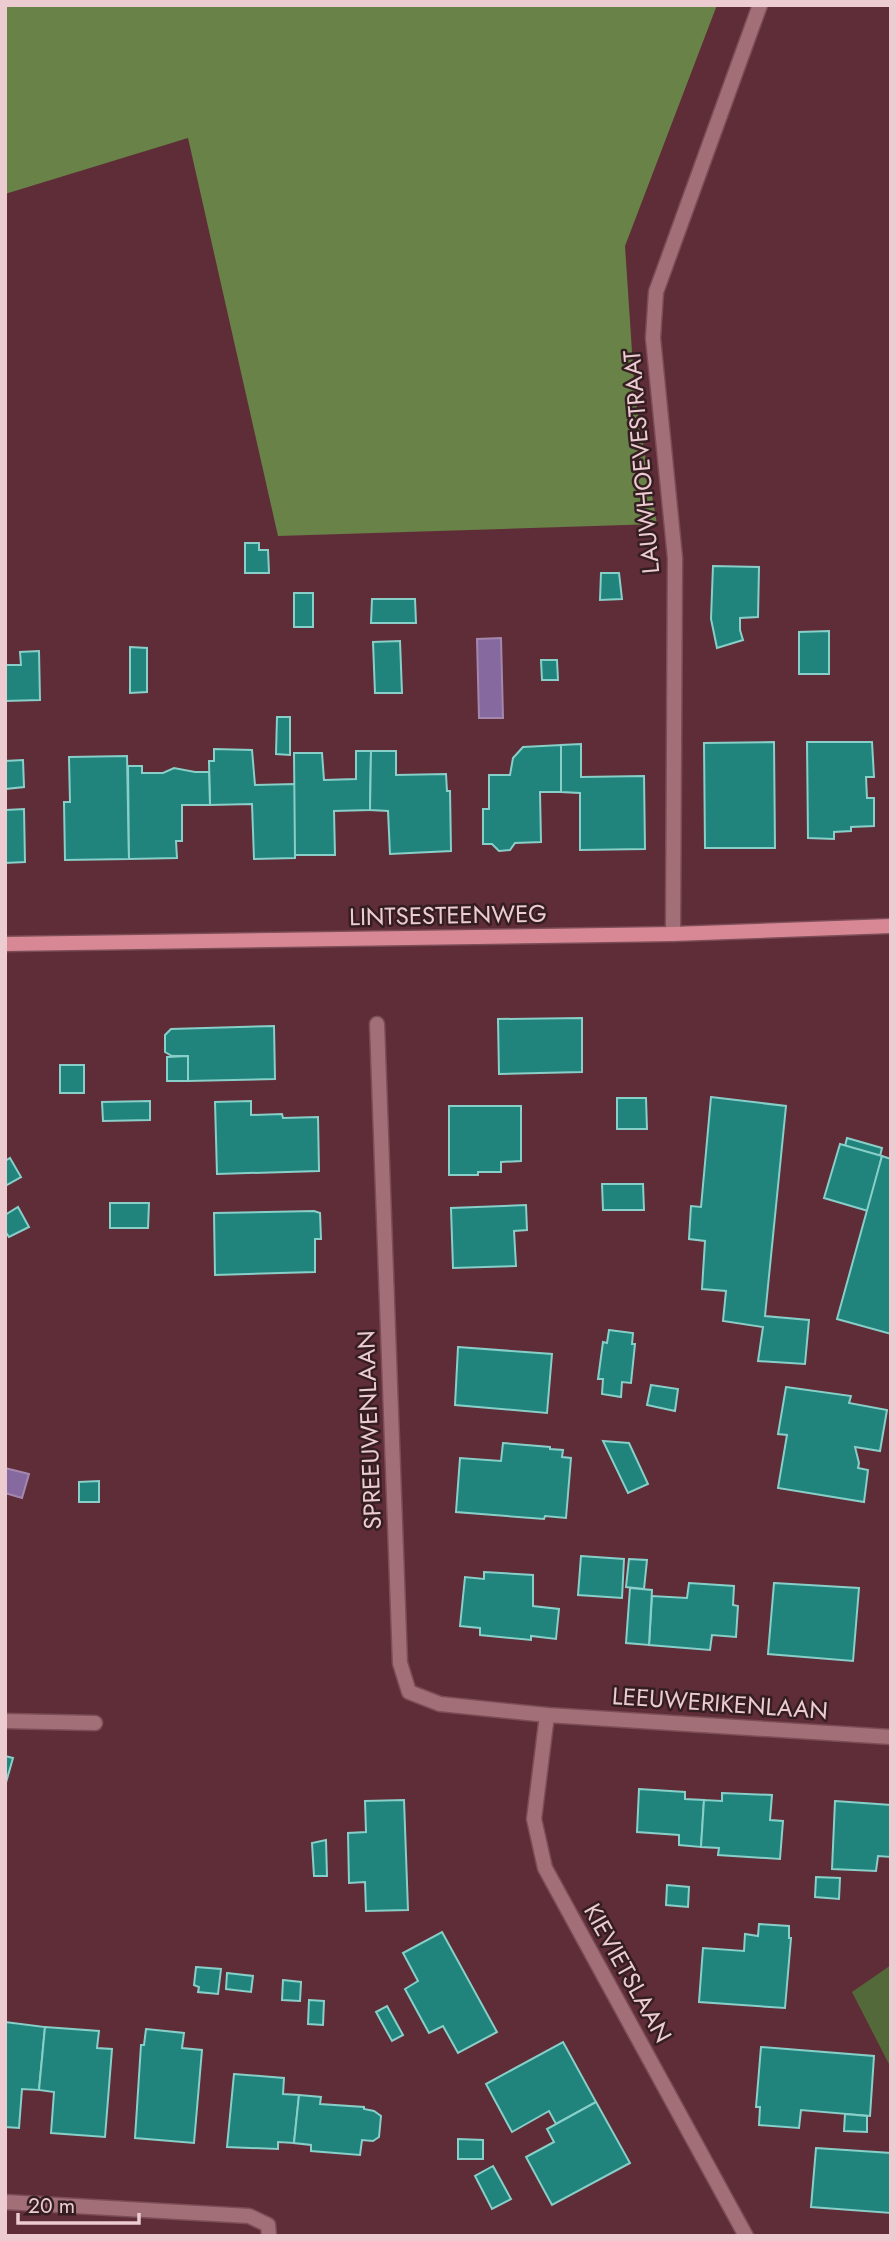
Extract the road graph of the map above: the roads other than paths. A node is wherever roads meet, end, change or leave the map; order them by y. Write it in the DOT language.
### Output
graph roads {
  1 [pos="760,5"];
  2 [pos="891,926"];
  3 [pos="673,934"];
  4 [pos="5,944"];
  5 [pos="377,1024"];
  6 [pos="547,1715"];
  7 [pos="5,1721"];
  8 [pos="95,1723"];
  9 [pos="891,1737"];
  10 [pos="5,2202"];
  11 [pos="269,2236"];
  12 [pos="746,2236"];
  1 -- 3 [label="street, LAUWHOEVESTRAAT"];
  2 -- 3 [label="street, LINTSESTEENWEG"];
  3 -- 4 [label="street, LINTSESTEENWEG"];
  5 -- 6 [label="street, SPREEUWENLAAN"];
  6 -- 9 [label="street, LEEUWERIKENLAAN"];
  6 -- 12 [label="street, KIEVIETSLAAN"];
  7 -- 8 [label="street"];
  10 -- 11 [label="street"];
}
